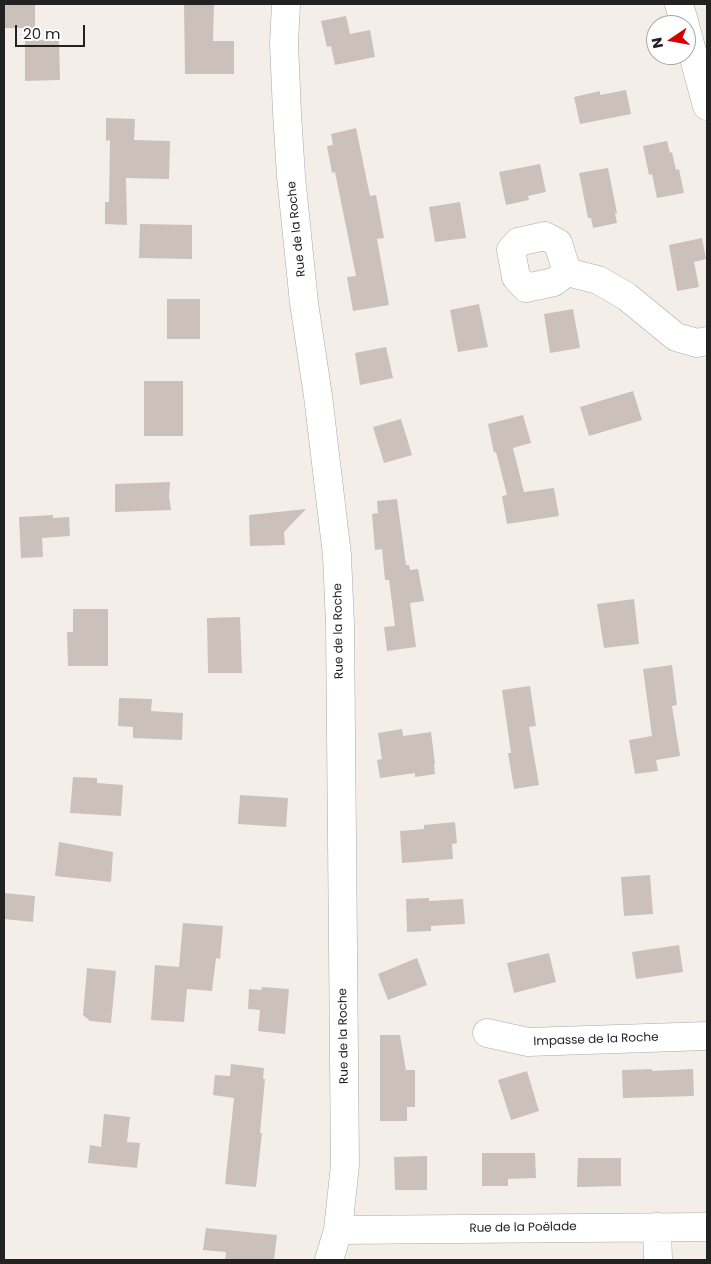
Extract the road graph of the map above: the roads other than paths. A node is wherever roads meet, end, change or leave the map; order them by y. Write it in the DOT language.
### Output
graph roads {
  1 [pos="286,4"];
  2 [pos="696,65"];
  3 [pos="706,102"];
  4 [pos="567,272"];
  5 [pos="707,341"];
  6 [pos="486,1033"];
  7 [pos="707,1036"];
  8 [pos="658,1227"];
  9 [pos="707,1227"];
  10 [pos="338,1230"];
  11 [pos="329,1260"];
  12 [pos="658,1260"];
  1 -- 10 [label="street, Rue de la Roche"];
  2 -- 3 [label="street"];
  4 -- 5 [label="street"];
  6 -- 7 [label="street, Impasse de la Roche"];
  8 -- 9 [label="street, Rue de la Poëlade"];
  8 -- 10 [label="street, Rue de la Poëlade"];
  8 -- 12 [label="street"];
  10 -- 11 [label="street, Rue de la Roche"];
}
